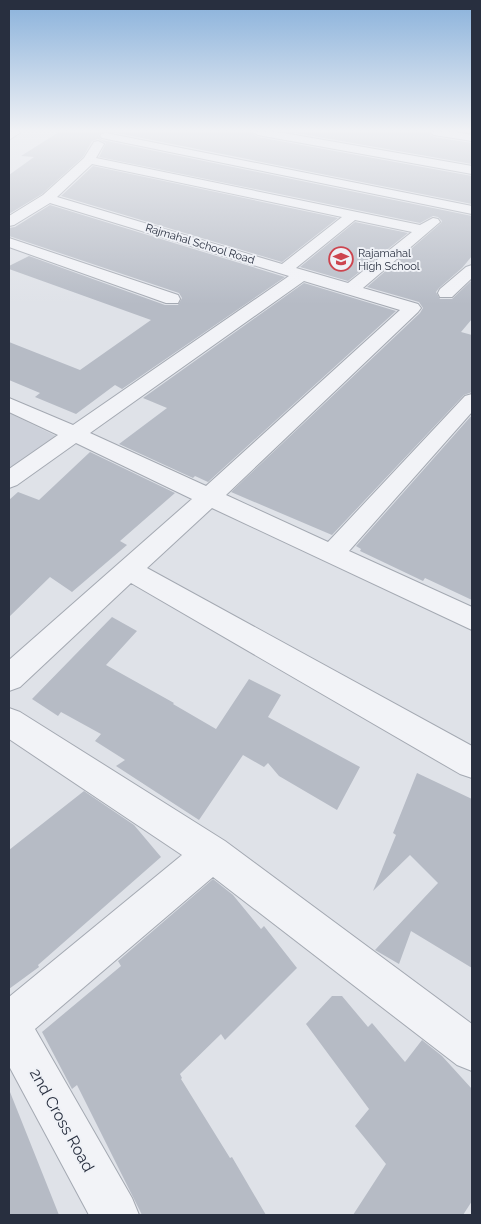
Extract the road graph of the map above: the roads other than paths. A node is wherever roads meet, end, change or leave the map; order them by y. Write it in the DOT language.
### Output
graph roads {
  1 [pos="58,189"];
  2 [pos="226,189"];
  3 [pos="373,189"];
  4 [pos="48,198"];
  5 [pos="454,206"];
  6 [pos="472,210"];
  7 [pos="352,216"];
  8 [pos="11,219"];
  9 [pos="422,230"];
  10 [pos="9,242"];
  11 [pos="472,270"];
  12 [pos="294,272"];
  13 [pos="351,289"];
  14 [pos="446,293"];
  15 [pos="172,299"];
  16 [pos="472,400"];
  17 [pos="9,404"];
  18 [pos="74,434"];
  19 [pos="9,480"];
  20 [pos="209,497"];
  21 [pos="332,554"];
  22 [pos="128,569"];
  23 [pos="472,619"];
  24 [pos="9,678"];
  25 [pos="9,722"];
  26 [pos="472,763"];
  27 [pos="212,854"];
  28 [pos="9,1024"];
  29 [pos="472,1050"];
  30 [pos="116,1215"];
  1 -- 4 [label="street"];
  2 -- 7 [label="street"];
  3 -- 5 [label="street"];
  4 -- 8 [label="street"];
  4 -- 12 [label="street, Rajmahal School Road"];
  5 -- 6 [label="street"];
  5 -- 9 [label="street"];
  7 -- 9 [label="street"];
  7 -- 12 [label="street"];
  9 -- 13 [label="street"];
  10 -- 15 [label="street"];
  11 -- 14 [label="street"];
  12 -- 13 [label="street, Rajmahal School Road"];
  12 -- 18 [label="street"];
  13 -- 20 [label="street, Rajmahal School Road"];
  16 -- 21 [label="street"];
  17 -- 18 [label="street"];
  18 -- 19 [label="street"];
  18 -- 20 [label="street"];
  20 -- 21 [label="street"];
  20 -- 22 [label="street"];
  21 -- 23 [label="street"];
  22 -- 24 [label="street"];
  22 -- 26 [label="street"];
  25 -- 27 [label="street"];
  27 -- 28 [label="street"];
  27 -- 29 [label="street"];
  28 -- 30 [label="street, 2nd Cross Road"];
}
